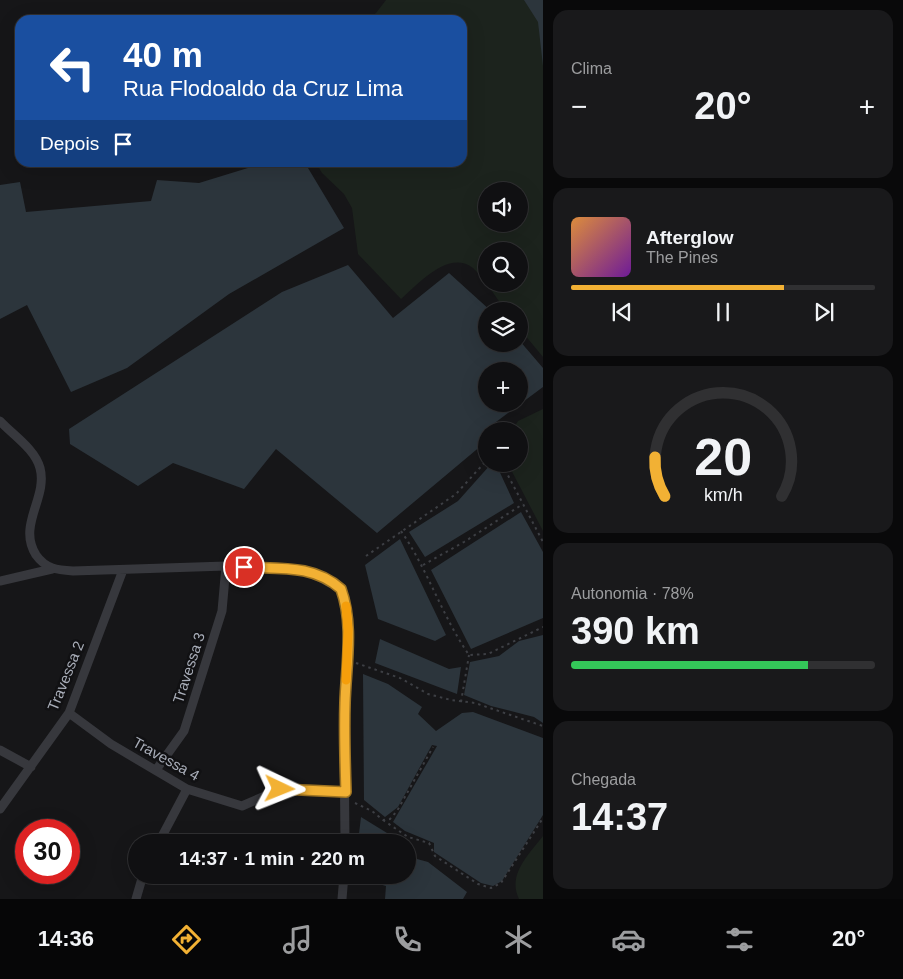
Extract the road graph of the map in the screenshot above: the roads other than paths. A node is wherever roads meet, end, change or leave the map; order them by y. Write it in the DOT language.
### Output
graph roads {
  1 [pos="0,421"];
  2 [pos="226,566"];
  3 [pos="52,569"];
  4 [pos="123,570"];
  5 [pos="0,581"];
  6 [pos="69,713"];
  7 [pos="0,750"];
  8 [pos="31,768"];
  9 [pos="156,770"];
  10 [pos="187,789"];
  11 [pos="346,795"];
  12 [pos="0,808"];
  13 [pos="163,834"];
  14 [pos="345,834"];
  15 [pos="140,884"];
  16 [pos="343,884"];
  17 [pos="136,899"];
  18 [pos="342,899"];
  1 -- 3 [label="street"];
  2 -- 4 [label="street"];
  2 -- 9 [label="street, Travessa 3"];
  2 -- 11 [label="street"];
  3 -- 4 [label="street"];
  3 -- 5 [label="street"];
  4 -- 6 [label="street, Travessa 2"];
  6 -- 8 [label="street, Travessa 2"];
  6 -- 9 [label="street, Travessa 4"];
  7 -- 8 [label="street"];
  8 -- 12 [label="street, Travessa 2"];
  9 -- 10 [label="street, Travessa 4"];
  10 -- 11 [label="street, Travessa 4"];
  10 -- 13 [label="street"];
  11 -- 14 [label="street"];
  15 -- 17 [label="street"];
  16 -- 18 [label="street"];
}
